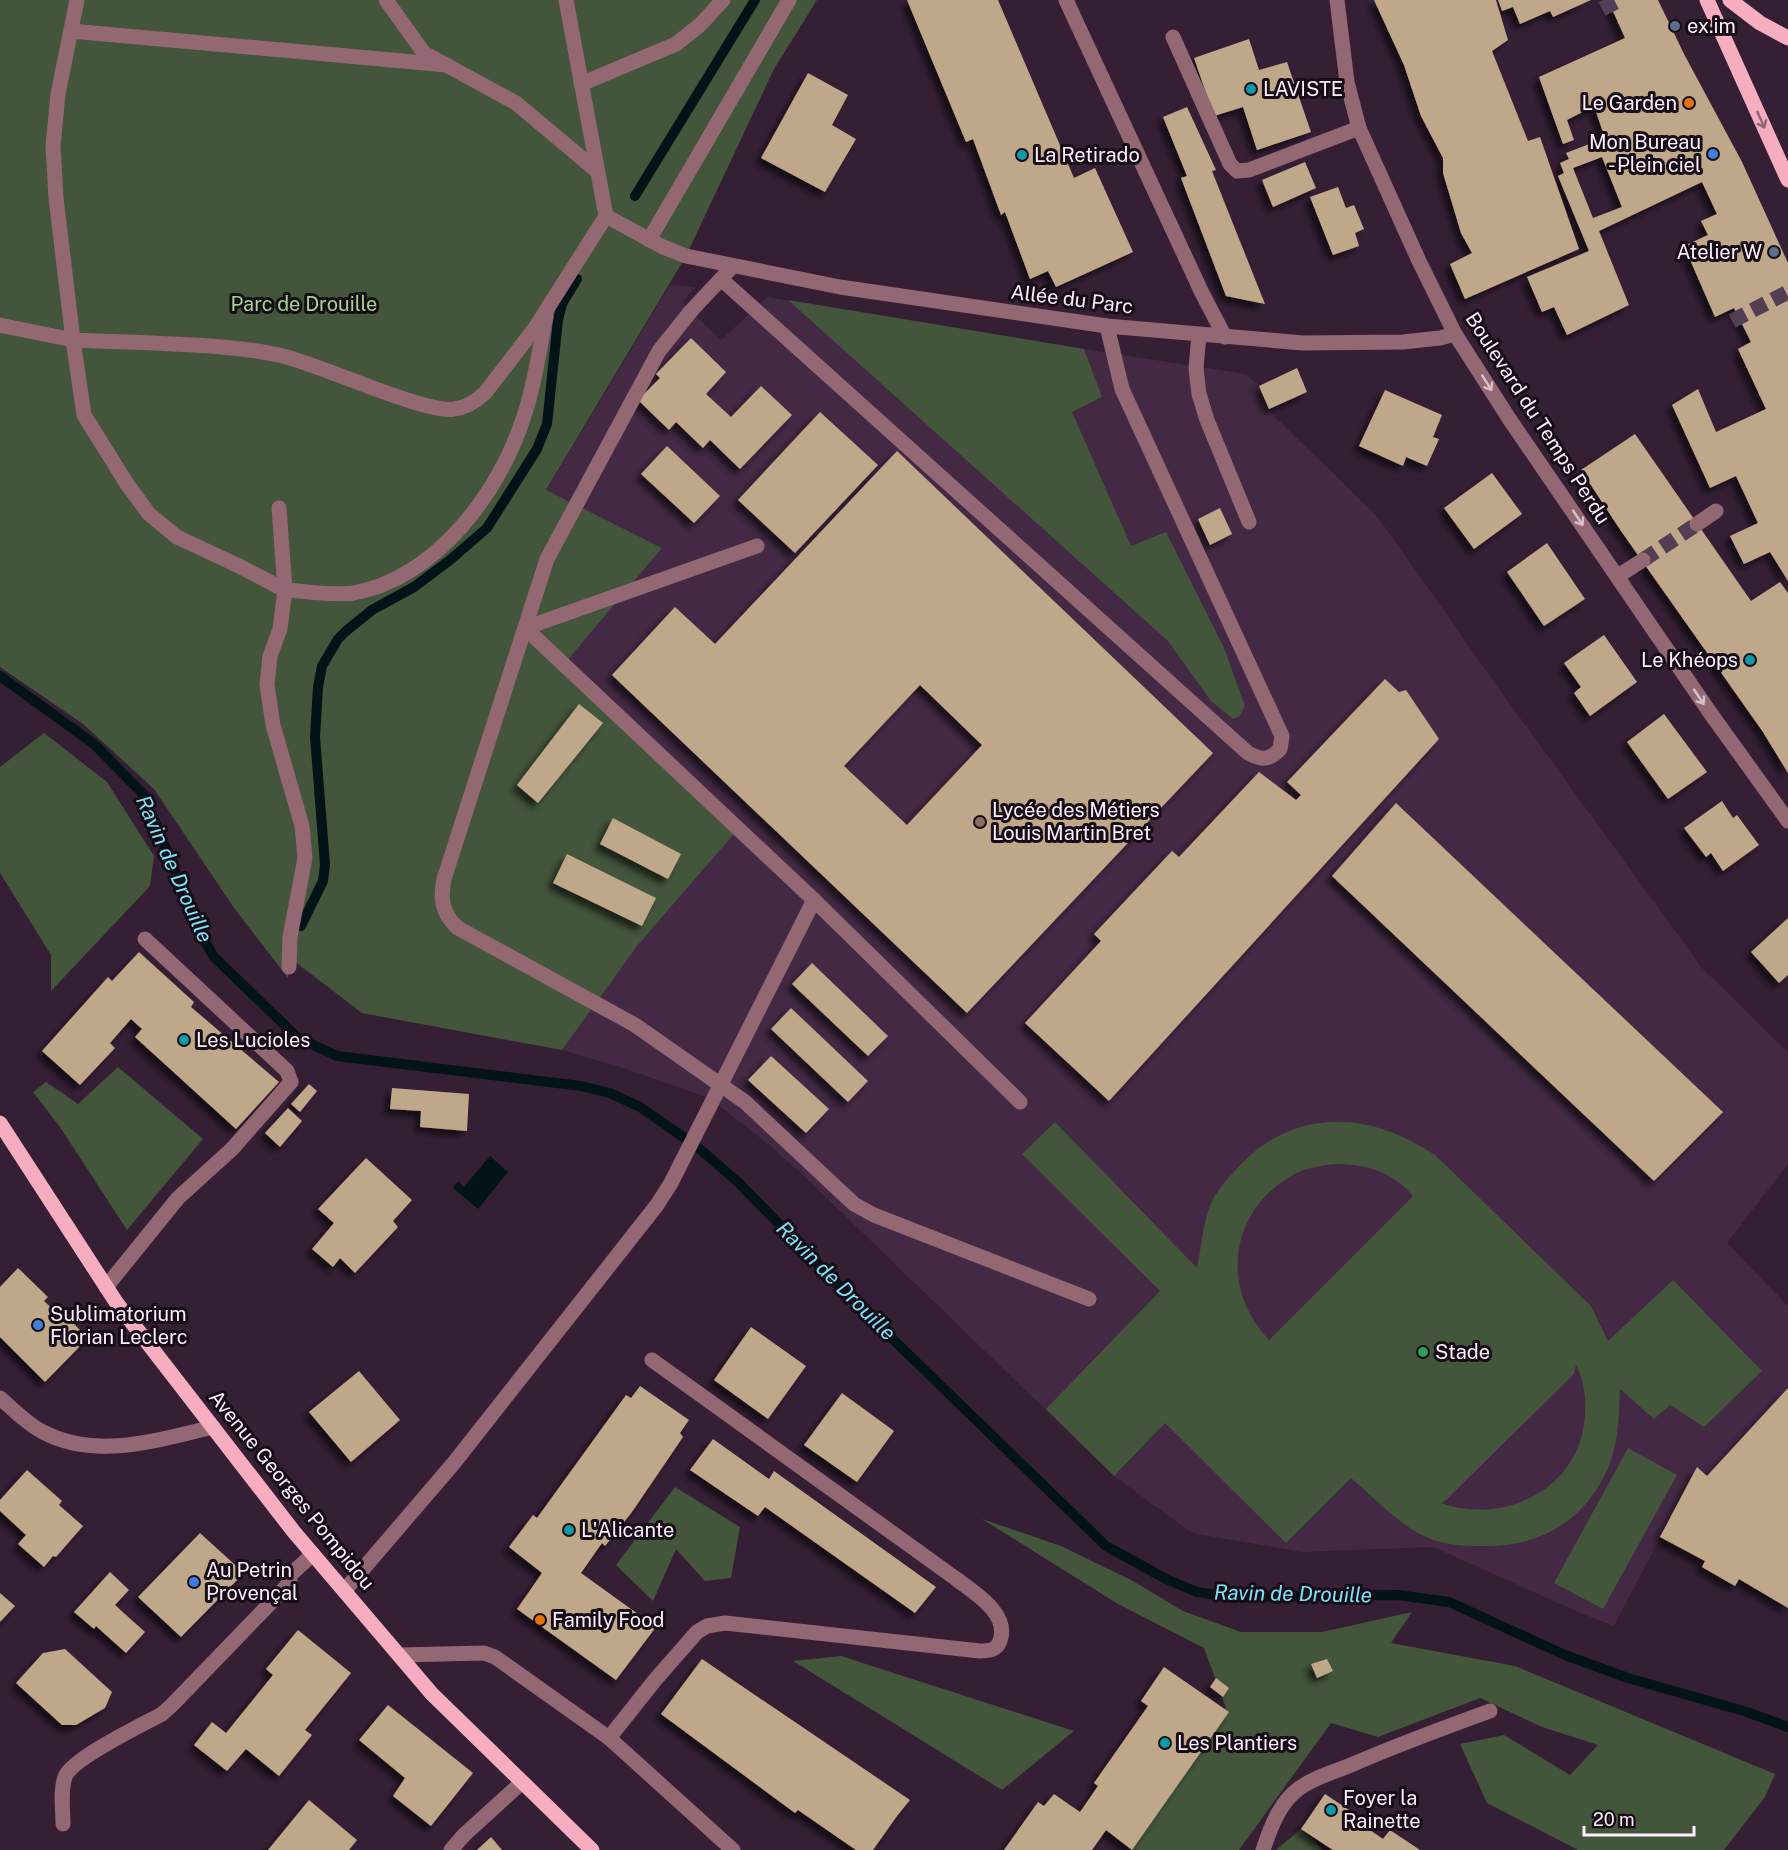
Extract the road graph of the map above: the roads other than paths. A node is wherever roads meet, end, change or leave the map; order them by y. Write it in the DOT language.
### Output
graph roads {
  1 [pos="77,0"];
  2 [pos="386,0"];
  3 [pos="566,0"];
  4 [pos="723,0"];
  5 [pos="789,0"];
  6 [pos="1066,0"];
  7 [pos="1337,0"];
  8 [pos="1707,0"];
  9 [pos="1716,0"];
  10 [pos="1730,0"];
  11 [pos="1718,25"];
  12 [pos="71,31"];
  13 [pos="1173,37"];
  14 [pos="1788,38"];
  15 [pos="447,65"];
  16 [pos="581,84"];
  17 [pos="1359,128"];
  18 [pos="597,171"];
  19 [pos="1788,180"];
  20 [pos="606,216"];
  21 [pos="649,240"];
  22 [pos="732,267"];
  23 [pos="721,279"];
  24 [pos="548,305"];
  25 [pos="0,326"];
  26 [pos="1107,326"];
  27 [pos="1455,333"];
  28 [pos="1199,335"];
  29 [pos="1226,337"];
  30 [pos="73,340"];
  31 [pos="279,508"];
  32 [pos="1716,511"];
  33 [pos="1249,522"];
  34 [pos="1697,524"];
  35 [pos="757,546"];
  36 [pos="1643,561"];
  37 [pos="1618,576"];
  38 [pos="285,590"];
  39 [pos="525,628"];
  40 [pos="1788,821"];
  41 [pos="814,900"];
  42 [pos="146,939"];
  43 [pos="289,967"];
  44 [pos="722,1085"];
  45 [pos="1020,1102"];
  46 [pos="0,1123"];
  47 [pos="106,1287"];
  48 [pos="1089,1299"];
  49 [pos="652,1360"];
  50 [pos="0,1398"];
  51 [pos="213,1427"];
  52 [pos="313,1554"];
  53 [pos="345,1590"];
  54 [pos="400,1655"];
  55 [pos="1490,1711"];
  56 [pos="609,1738"];
  57 [pos="521,1783"];
  58 [pos="63,1824"];
  59 [pos="451,1850"];
  60 [pos="592,1850"];
  61 [pos="733,1850"];
  62 [pos="1263,1850"];
  1 -- 12 [label="street"];
  2 -- 15 [label="street"];
  3 -- 16 [label="street"];
  4 -- 16 [label="street"];
  5 -- 21 [label="street"];
  6 -- 29 [label="street"];
  7 -- 17 [label="street, Boulevard du Temps Perdu"];
  8 -- 11 [label="main road"];
  9 -- 11 [label="main road"];
  10 -- 14 [label="main road"];
  11 -- 19 [label="main road, one-way"];
  12 -- 15 [label="street"];
  12 -- 30 [label="street"];
  13 -- 17 [label="street"];
  15 -- 18 [label="street"];
  16 -- 18 [label="street"];
  17 -- 27 [label="street, Boulevard du Temps Perdu"];
  18 -- 20 [label="street"];
  20 -- 21 [label="street, Allée du Parc"];
  20 -- 24 [label="street"];
  21 -- 22 [label="street, Allée du Parc"];
  22 -- 23 [label="street"];
  22 -- 26 [label="street, Allée du Parc"];
  23 -- 26 [label="street"];
  23 -- 39 [label="street"];
  24 -- 30 [label="street"];
  24 -- 38 [label="street"];
  25 -- 30 [label="street"];
  26 -- 28 [label="street, Allée du Parc"];
  27 -- 29 [label="street, Allée du Parc"];
  27 -- 37 [label="street, Boulevard du Temps Perdu, one-way"];
  28 -- 29 [label="street, Allée du Parc"];
  28 -- 33 [label="street"];
  30 -- 38 [label="street"];
  31 -- 38 [label="street"];
  32 -- 34 [label="street"];
  35 -- 39 [label="street"];
  36 -- 37 [label="street"];
  37 -- 40 [label="street, Boulevard du Temps Perdu, one-way"];
  38 -- 43 [label="street"];
  39 -- 41 [label="street"];
  39 -- 44 [label="street"];
  41 -- 44 [label="street"];
  41 -- 45 [label="street"];
  42 -- 47 [label="street"];
  44 -- 48 [label="street"];
  44 -- 53 [label="street"];
  46 -- 47 [label="main road, Avenue Georges Pompidou"];
  47 -- 51 [label="main road, Avenue Georges Pompidou"];
  49 -- 56 [label="street"];
  50 -- 51 [label="street"];
  51 -- 52 [label="main road, Avenue Georges Pompidou"];
  52 -- 53 [label="main road, Avenue Georges Pompidou"];
  52 -- 58 [label="street"];
  53 -- 54 [label="main road, Avenue Georges Pompidou"];
  54 -- 56 [label="street"];
  54 -- 57 [label="main road, Avenue Georges Pompidou"];
  55 -- 62 [label="street"];
  56 -- 61 [label="street"];
  57 -- 59 [label="street"];
  57 -- 60 [label="main road, Avenue Georges Pompidou"];
}
